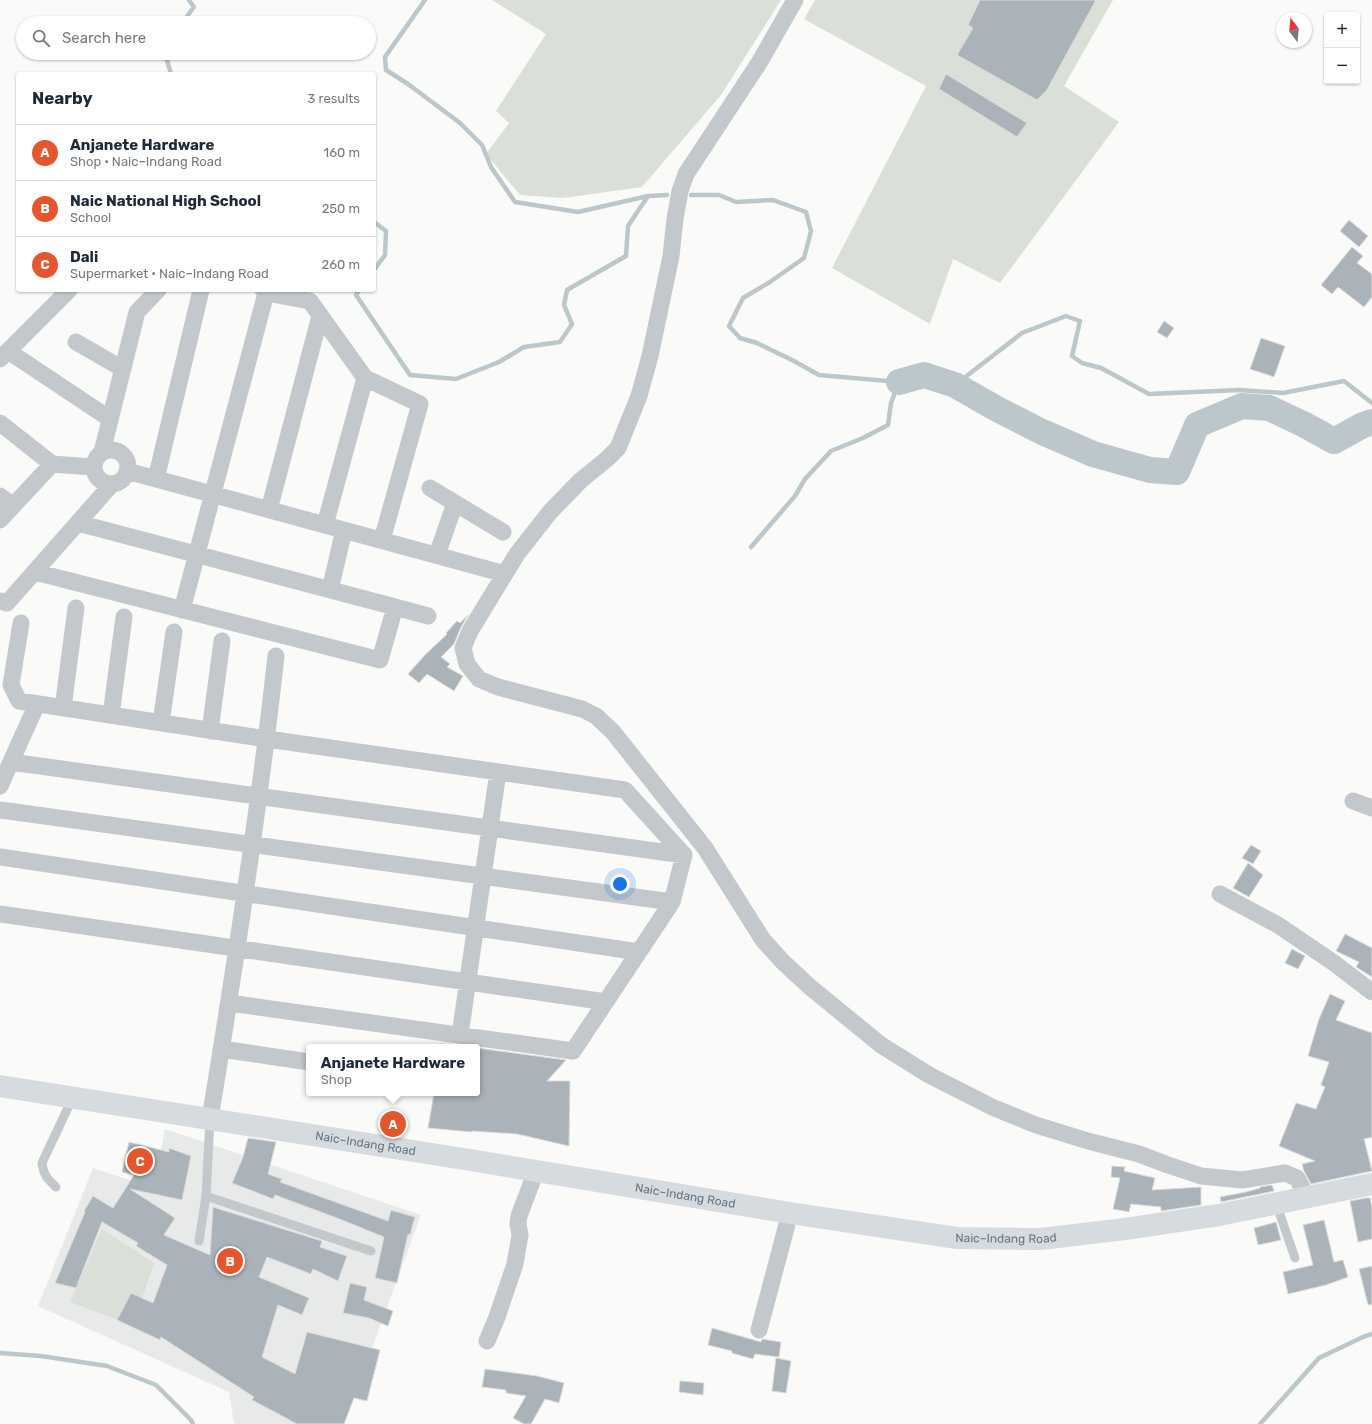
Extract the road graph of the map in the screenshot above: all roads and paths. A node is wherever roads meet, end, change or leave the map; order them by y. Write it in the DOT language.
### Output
graph roads {
  1 [pos="795,0"];
  2 [pos="67,292"];
  3 [pos="156,292"];
  4 [pos="201,292"];
  5 [pos="264,292"];
  6 [pos="320,316"];
  7 [pos="76,342"];
  8 [pos="4,355"];
  9 [pos="123,369"];
  10 [pos="365,378"];
  11 [pos="110,419"];
  12 [pos="0,423"];
  13 [pos="98,459"];
  14 [pos="52,464"];
  15 [pos="128,471"];
  16 [pos="156,479"];
  17 [pos="112,484"];
  18 [pos="430,488"];
  19 [pos="212,494"];
  20 [pos="7,501"];
  21 [pos="455,503"];
  22 [pos="269,510"];
  23 [pos="0,520"];
  24 [pos="78,523"];
  25 [pos="325,525"];
  26 [pos="344,530"];
  27 [pos="503,532"];
  28 [pos="382,540"];
  29 [pos="196,554"];
  30 [pos="437,555"];
  31 [pos="35,572"];
  32 [pos="505,574"];
  33 [pos="330,590"];
  34 [pos="0,601"];
  35 [pos="395,607"];
  36 [pos="76,608"];
  37 [pos="182,610"];
  38 [pos="428,616"];
  39 [pos="124,617"];
  40 [pos="21,623"];
  41 [pos="174,632"];
  42 [pos="222,641"];
  43 [pos="276,656"];
  44 [pos="37,704"];
  45 [pos="63,708"];
  46 [pos="111,715"];
  47 [pos="161,723"];
  48 [pos="210,731"];
  49 [pos="267,740"];
  50 [pos="11,762"];
  51 [pos="498,772"];
  52 [pos="0,786"];
  53 [pos="259,796"];
  54 [pos="1353,801"];
  55 [pos="1372,808"];
  56 [pos="0,810"];
  57 [pos="490,828"];
  58 [pos="252,844"];
  59 [pos="684,855"];
  60 [pos="0,857"];
  61 [pos="483,876"];
  62 [pos="244,893"];
  63 [pos="1220,894"];
  64 [pos="672,902"];
  65 [pos="0,914"];
  66 [pos="476,928"];
  67 [pos="237,948"];
  68 [pos="639,952"];
  69 [pos="468,982"];
  70 [pos="1372,992"];
  71 [pos="229,1002"];
  72 [pos="606,1002"];
  73 [pos="460,1035"];
  74 [pos="221,1049"];
  75 [pos="306,1062"];
  76 [pos="0,1086"];
  77 [pos="73,1098"];
  78 [pos="210,1119"];
  79 [pos="536,1171"];
  80 [pos="1372,1184"];
  81 [pos="56,1187"];
  82 [pos="206,1196"];
  83 [pos="1307,1197"];
  84 [pos="1276,1203"];
  85 [pos="790,1213"];
  86 [pos="199,1241"];
  87 [pos="371,1251"];
  88 [pos="1295,1258"];
  89 [pos="759,1330"];
  90 [pos="486,1341"];
  1 -- 32 [label="street"];
  2 -- 8 [label="street"];
  3 -- 9 [label="street"];
  4 -- 16 [label="street"];
  5 -- 6 [label="street"];
  5 -- 19 [label="street"];
  6 -- 10 [label="street"];
  6 -- 22 [label="street"];
  7 -- 9 [label="street"];
  8 -- 11 [label="street"];
  9 -- 11 [label="street"];
  10 -- 25 [label="street"];
  10 -- 28 [label="street"];
  11 -- 13 [label="street"];
  12 -- 14 [label="street"];
  13 -- 14 [label="street"];
  13 -- 15 [label="street"];
  13 -- 17 [label="street"];
  14 -- 20 [label="street"];
  15 -- 16 [label="street"];
  15 -- 17 [label="street"];
  16 -- 19 [label="street"];
  17 -- 24 [label="street"];
  18 -- 21 [label="street"];
  19 -- 22 [label="street"];
  19 -- 29 [label="street"];
  20 -- 23 [label="street"];
  21 -- 27 [label="street"];
  21 -- 30 [label="street"];
  22 -- 25 [label="street"];
  24 -- 29 [label="street"];
  24 -- 31 [label="street"];
  25 -- 26 [label="street"];
  26 -- 28 [label="street"];
  26 -- 33 [label="street"];
  28 -- 30 [label="street"];
  29 -- 33 [label="street"];
  29 -- 37 [label="street"];
  30 -- 32 [label="street"];
  31 -- 34 [label="street"];
  31 -- 37 [label="street"];
  32 -- 83 [label="street"];
  33 -- 35 [label="street"];
  35 -- 37 [label="street"];
  35 -- 38 [label="street"];
  36 -- 45 [label="street"];
  39 -- 46 [label="street"];
  40 -- 44 [label="street"];
  41 -- 47 [label="street"];
  42 -- 48 [label="street"];
  43 -- 49 [label="street"];
  44 -- 45 [label="street"];
  44 -- 50 [label="street"];
  45 -- 46 [label="street"];
  46 -- 47 [label="street"];
  47 -- 48 [label="street"];
  48 -- 49 [label="street"];
  49 -- 51 [label="street"];
  49 -- 53 [label="street"];
  50 -- 52 [label="street"];
  50 -- 53 [label="street"];
  51 -- 57 [label="street"];
  51 -- 59 [label="street"];
  53 -- 57 [label="street"];
  53 -- 58 [label="street"];
  54 -- 55 [label="street"];
  56 -- 58 [label="street"];
  57 -- 59 [label="street"];
  57 -- 61 [label="street"];
  58 -- 61 [label="street"];
  58 -- 62 [label="street"];
  59 -- 64 [label="street"];
  60 -- 62 [label="street"];
  61 -- 64 [label="street"];
  61 -- 66 [label="street"];
  62 -- 66 [label="street"];
  62 -- 67 [label="street"];
  63 -- 70 [label="street"];
  64 -- 68 [label="street"];
  65 -- 67 [label="street"];
  66 -- 68 [label="street"];
  66 -- 69 [label="street"];
  67 -- 69 [label="street"];
  67 -- 71 [label="street"];
  68 -- 72 [label="street"];
  69 -- 72 [label="street"];
  69 -- 73 [label="street"];
  71 -- 73 [label="street"];
  71 -- 74 [label="street"];
  72 -- 73 [label="street"];
  74 -- 75 [label="street"];
  74 -- 78 [label="street"];
  76 -- 77 [label="main road, Naic–Indang Road"];
  77 -- 78 [label="main road, Naic–Indang Road"];
  77 -- 81 [label="lane"];
  78 -- 79 [label="main road, Naic–Indang Road"];
  78 -- 82 [label="lane"];
  79 -- 85 [label="main road, Naic–Indang Road"];
  79 -- 90 [label="street"];
  80 -- 83 [label="main road, Naic–Indang Road"];
  82 -- 86 [label="lane"];
  82 -- 87 [label="lane"];
  83 -- 84 [label="main road, Naic–Indang Road"];
  84 -- 85 [label="main road, Naic–Indang Road"];
  84 -- 88 [label="lane"];
  85 -- 89 [label="street"];
}
